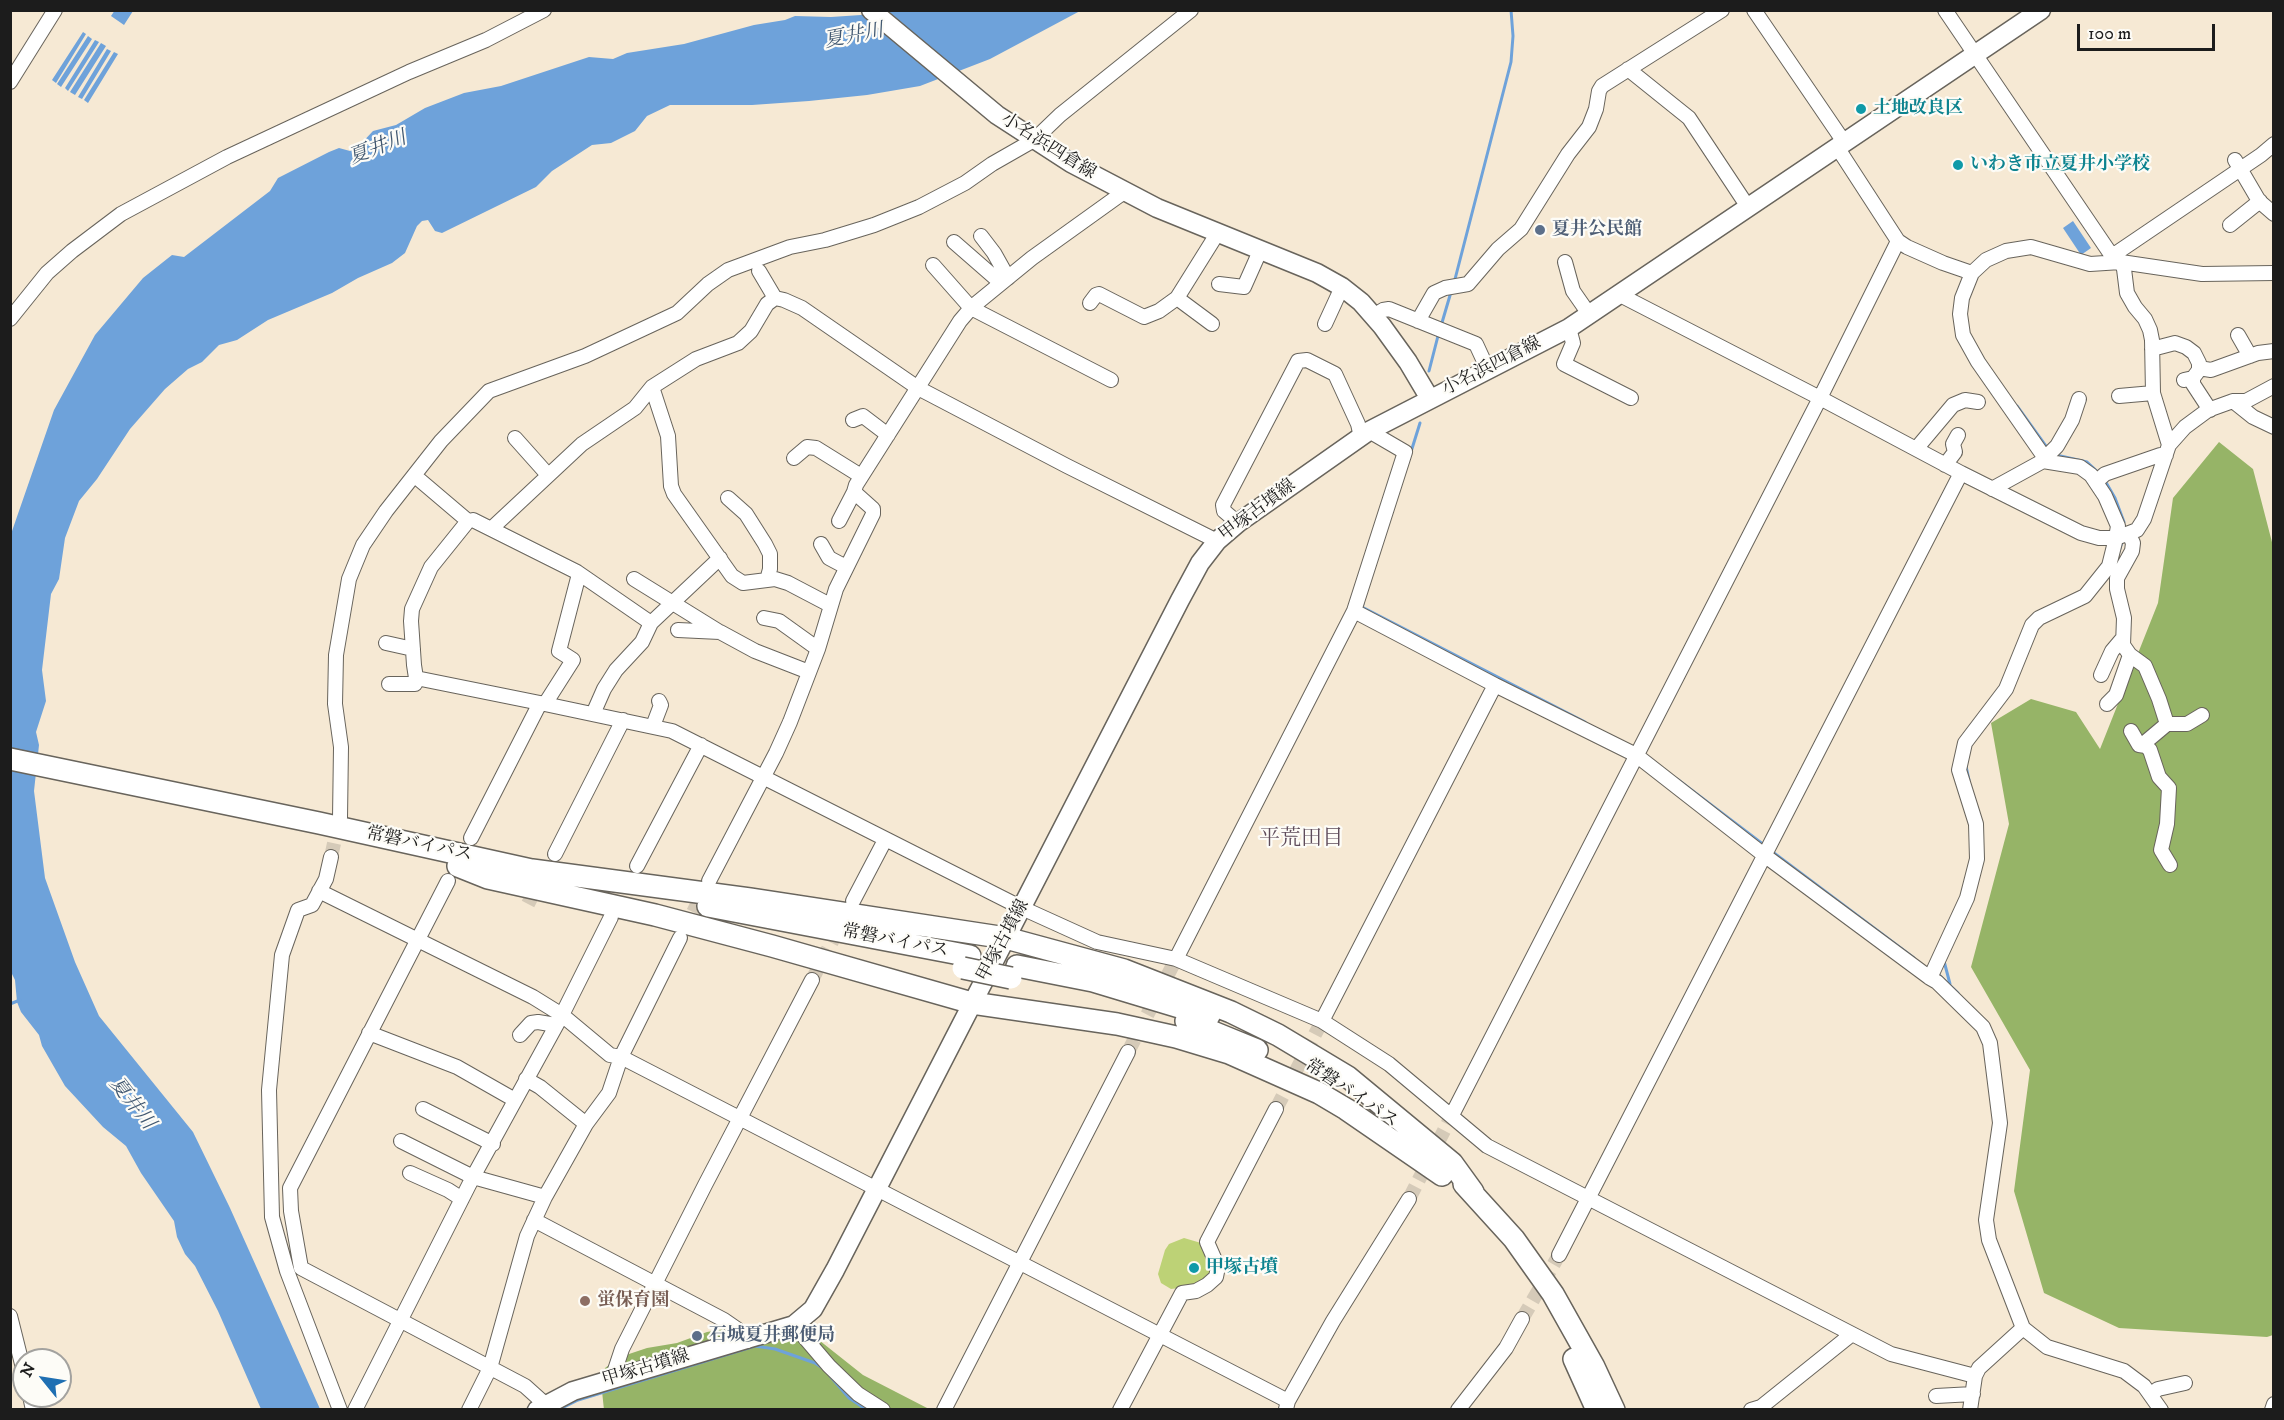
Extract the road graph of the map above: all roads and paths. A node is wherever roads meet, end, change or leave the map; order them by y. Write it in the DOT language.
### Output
graph roads {
  1 [pos="55,10"];
  2 [pos="872,10"];
  3 [pos="1191,10"];
  4 [pos="1722,10"];
  5 [pos="1754,10"];
  6 [pos="1945,10"];
  7 [pos="2041,10"];
  8 [pos="537,12"];
  9 [pos="1975,54"];
  10 [pos="1628,69"];
  11 [pos="10,82"];
  12 [pos="1031,138"];
  13 [pos="2274,144"];
  14 [pos="1841,145"];
  15 [pos="2238,165"];
  16 [pos="1124,192"];
  17 [pos="2260,201"];
  18 [pos="1748,207"];
  19 [pos="2274,213"];
  20 [pos="2230,225"];
  21 [pos="1217,234"];
  22 [pos="981,236"];
  23 [pos="1898,241"];
  24 [pos="954,242"];
  25 [pos="1260,251"];
  26 [pos="1565,262"];
  27 [pos="2120,263"];
  28 [pos="933,265"];
  29 [pos="759,271"];
  30 [pos="1972,273"];
  31 [pos="2274,273"];
  32 [pos="1004,280"];
  33 [pos="1219,284"];
  34 [pos="1342,287"];
  35 [pos="1620,295"];
  36 [pos="775,298"];
  37 [pos="1177,298"];
  38 [pos="1090,303"];
  39 [pos="971,308"];
  40 [pos="1589,315"];
  41 [pos="1373,316"];
  42 [pos="10,319"];
  43 [pos="1418,321"];
  44 [pos="1212,324"];
  45 [pos="1325,324"];
  46 [pos="1569,328"];
  47 [pos="2238,335"];
  48 [pos="2152,349"];
  49 [pos="2274,351"];
  50 [pos="2250,356"];
  51 [pos="1488,370"];
  52 [pos="2192,375"];
  53 [pos="1111,380"];
  54 [pos="2274,386"];
  55 [pos="652,387"];
  56 [pos="918,388"];
  57 [pos="2153,393"];
  58 [pos="1968,396"];
  59 [pos="2119,396"];
  60 [pos="1631,398"];
  61 [pos="1820,398"];
  62 [pos="1430,399"];
  63 [pos="2079,399"];
  64 [pos="2233,401"];
  65 [pos="2210,410"];
  66 [pos="853,420"];
  67 [pos="2274,427"];
  68 [pos="1365,434"];
  69 [pos="888,435"];
  70 [pos="1958,435"];
  71 [pos="515,438"];
  72 [pos="1916,449"];
  73 [pos="2168,450"];
  74 [pos="2049,455"];
  75 [pos="794,458"];
  76 [pos="1945,465"];
  77 [pos="1961,473"];
  78 [pos="548,475"];
  79 [pos="415,476"];
  80 [pos="861,476"];
  81 [pos="2100,478"];
  82 [pos="1992,489"];
  83 [pos="854,492"];
  84 [pos="728,498"];
  85 [pos="468,521"];
  86 [pos="839,521"];
  87 [pos="1238,523"];
  88 [pos="490,529"];
  89 [pos="2123,536"];
  90 [pos="1217,541"];
  91 [pos="821,544"];
  92 [pos="720,558"];
  93 [pos="846,567"];
  94 [pos="579,574"];
  95 [pos="634,579"];
  96 [pos="767,580"];
  97 [pos="673,604"];
  98 [pos="830,605"];
  99 [pos="1354,611"];
  100 [pos="764,618"];
  101 [pos="651,623"];
  102 [pos="678,630"];
  103 [pos="720,632"];
  104 [pos="2123,638"];
  105 [pos="386,643"];
  106 [pos="413,649"];
  107 [pos="818,649"];
  108 [pos="2130,655"];
  109 [pos="809,672"];
  110 [pos="2101,675"];
  111 [pos="389,684"];
  112 [pos="415,684"];
  113 [pos="1494,685"];
  114 [pos="659,701"];
  115 [pos="542,704"];
  116 [pos="2107,704"];
  117 [pos="593,714"];
  118 [pos="2202,715"];
  119 [pos="623,720"];
  120 [pos="2167,724"];
  121 [pos="653,726"];
  122 [pos="2131,731"];
  123 [pos="701,745"];
  124 [pos="2142,745"];
  125 [pos="1638,751"];
  126 [pos="10,759"];
  127 [pos="10,772"];
  128 [pos="764,777"];
  129 [pos="340,818"];
  130 [pos="318,829"];
  131 [pos="471,838"];
  132 [pos="885,840"];
  133 [pos="555,854"];
  134 [pos="1764,855"];
  135 [pos="331,857"];
  136 [pos="2170,865"];
  137 [pos="637,866"];
  138 [pos="532,870"];
  139 [pos="453,874"];
  140 [pos="709,881"];
  141 [pos="319,891"];
  142 [pos="853,901"];
  143 [pos="1022,908"];
  144 [pos="611,917"];
  145 [pos="680,938"];
  146 [pos="1006,938"];
  147 [pos="418,942"];
  148 [pos="1176,959"];
  149 [pos="966,962"];
  150 [pos="1014,972"];
  151 [pos="1932,972"];
  152 [pos="812,980"];
  153 [pos="972,1003"];
  154 [pos="559,1020"];
  155 [pos="1322,1022"];
  156 [pos="369,1033"];
  157 [pos="520,1035"];
  158 [pos="1128,1052"];
  159 [pos="621,1057"];
  160 [pos="526,1079"];
  161 [pos="515,1100"];
  162 [pos="423,1109"];
  163 [pos="1276,1110"];
  164 [pos="1452,1114"];
  165 [pos="741,1118"];
  166 [pos="586,1124"];
  167 [pos="401,1141"];
  168 [pos="493,1144"];
  169 [pos="410,1173"];
  170 [pos="1442,1176"];
  171 [pos="473,1178"];
  172 [pos="877,1187"];
  173 [pos="1473,1192"];
  174 [pos="545,1197"];
  175 [pos="462,1199"];
  176 [pos="1408,1199"];
  177 [pos="1588,1199"];
  178 [pos="272,1201"];
  179 [pos="534,1220"];
  180 [pos="1559,1255"];
  181 [pos="1018,1262"];
  182 [pos="300,1265"];
  183 [pos="655,1284"];
  184 [pos="293,1285"];
  185 [pos="10,1316"];
  186 [pos="1522,1319"];
  187 [pos="402,1320"];
  188 [pos="794,1325"];
  189 [pos="2023,1328"];
  190 [pos="1160,1334"];
  191 [pos="1852,1334"];
  192 [pos="747,1341"];
  193 [pos="18,1348"];
  194 [pos="490,1368"];
  195 [pos="1975,1376"];
  196 [pos="612,1379"];
  197 [pos="2185,1383"];
  198 [pos="2154,1392"];
  199 [pos="1973,1394"];
  200 [pos="1936,1396"];
  201 [pos="2274,1404"];
  202 [pos="1287,1405"];
  203 [pos="541,1407"];
  204 [pos="1757,1409"];
  205 [pos="340,1410"];
  206 [pos="355,1410"];
  207 [pos="469,1410"];
  208 [pos="883,1410"];
  209 [pos="944,1410"];
  210 [pos="1120,1410"];
  211 [pos="1458,1410"];
  212 [pos="1597,1410"];
  213 [pos="1614,1410"];
  214 [pos="1970,1410"];
  215 [pos="2162,1410"];
  216 [pos="2272,1410"];
  1 -- 11 [label="street"];
  2 -- 12 [label="main road, 小名浜四倉線"];
  3 -- 12 [label="street"];
  4 -- 10 [label="street"];
  5 -- 14 [label="street"];
  6 -- 9 [label="street"];
  7 -- 9 [label="main road, 小名浜四倉線"];
  8 -- 42 [label="street"];
  9 -- 14 [label="main road, 小名浜四倉線"];
  9 -- 27 [label="street"];
  10 -- 18 [label="street"];
  10 -- 43 [label="street"];
  12 -- 16 [label="main road, 小名浜四倉線"];
  12 -- 79 [label="street"];
  13 -- 15 [label="street"];
  14 -- 18 [label="main road, 小名浜四倉線"];
  14 -- 23 [label="street"];
  15 -- 17 [label="street"];
  15 -- 27 [label="street"];
  16 -- 21 [label="main road, 小名浜四倉線"];
  16 -- 32 [label="street"];
  17 -- 19 [label="street"];
  17 -- 20 [label="street"];
  18 -- 35 [label="main road, 小名浜四倉線"];
  21 -- 25 [label="main road, 小名浜四倉線"];
  21 -- 37 [label="street"];
  22 -- 32 [label="street"];
  23 -- 30 [label="street"];
  23 -- 61 [label="street"];
  24 -- 32 [label="street"];
  25 -- 33 [label="street"];
  25 -- 34 [label="main road, 小名浜四倉線"];
  26 -- 40 [label="street"];
  27 -- 30 [label="street"];
  27 -- 31 [label="street"];
  27 -- 48 [label="street"];
  28 -- 39 [label="street"];
  29 -- 36 [label="street"];
  30 -- 74 [label="street"];
  32 -- 39 [label="street"];
  34 -- 41 [label="main road, 小名浜四倉線"];
  34 -- 45 [label="street"];
  35 -- 40 [label="main road, 小名浜四倉線"];
  35 -- 61 [label="street"];
  36 -- 55 [label="street"];
  36 -- 56 [label="street"];
  37 -- 38 [label="street"];
  37 -- 44 [label="street"];
  39 -- 53 [label="street"];
  39 -- 56 [label="street"];
  40 -- 46 [label="main road, 小名浜四倉線"];
  41 -- 43 [label="street"];
  41 -- 62 [label="main road, 小名浜四倉線"];
  43 -- 51 [label="street"];
  46 -- 51 [label="main road, 小名浜四倉線"];
  46 -- 60 [label="street"];
  47 -- 50 [label="street"];
  48 -- 52 [label="street"];
  48 -- 57 [label="street"];
  49 -- 50 [label="street"];
  50 -- 52 [label="street"];
  51 -- 62 [label="main road, 小名浜四倉線"];
  52 -- 65 [label="street"];
  54 -- 64 [label="street"];
  55 -- 78 [label="street"];
  55 -- 92 [label="street"];
  56 -- 69 [label="street"];
  56 -- 90 [label="street"];
  57 -- 59 [label="street"];
  57 -- 73 [label="street"];
  58 -- 72 [label="street"];
  61 -- 72 [label="street"];
  61 -- 125 [label="street"];
  62 -- 68 [label="main road, 甲塚古墳線"];
  63 -- 74 [label="street"];
  64 -- 65 [label="street"];
  64 -- 67 [label="street"];
  65 -- 73 [label="street"];
  66 -- 69 [label="street"];
  68 -- 87 [label="main road, 甲塚古墳線"];
  68 -- 87 [label="street"];
  68 -- 99 [label="street"];
  69 -- 80 [label="street"];
  70 -- 76 [label="street"];
  71 -- 78 [label="street"];
  72 -- 76 [label="street"];
  73 -- 81 [label="street"];
  73 -- 89 [label="street"];
  74 -- 81 [label="street"];
  74 -- 82 [label="street"];
  75 -- 80 [label="street"];
  76 -- 77 [label="street"];
  77 -- 82 [label="street"];
  77 -- 134 [label="street"];
  78 -- 88 [label="street"];
  79 -- 85 [label="street"];
  79 -- 129 [label="street"];
  80 -- 83 [label="street"];
  81 -- 89 [label="street"];
  82 -- 89 [label="street"];
  83 -- 86 [label="street"];
  83 -- 93 [label="street"];
  84 -- 96 [label="street"];
  85 -- 88 [label="street"];
  85 -- 106 [label="street"];
  87 -- 90 [label="main road, 甲塚古墳線"];
  88 -- 94 [label="street"];
  89 -- 104 [label="street"];
  89 -- 151 [label="street"];
  90 -- 143 [label="main road, 甲塚古墳線"];
  91 -- 93 [label="street"];
  92 -- 96 [label="street"];
  92 -- 97 [label="street"];
  93 -- 98 [label="street"];
  94 -- 101 [label="street"];
  94 -- 115 [label="street"];
  95 -- 97 [label="street"];
  96 -- 98 [label="street"];
  97 -- 101 [label="street"];
  97 -- 103 [label="street"];
  98 -- 107 [label="street"];
  99 -- 113 [label="street"];
  99 -- 148 [label="street"];
  100 -- 107 [label="street"];
  101 -- 117 [label="street"];
  102 -- 103 [label="street"];
  103 -- 109 [label="street"];
  104 -- 108 [label="street"];
  104 -- 110 [label="street"];
  105 -- 106 [label="street"];
  106 -- 115 [label="street"];
  107 -- 109 [label="street"];
  108 -- 116 [label="street"];
  108 -- 120 [label="street"];
  109 -- 128 [label="street"];
  111 -- 112 [label="street"];
  113 -- 125 [label="street"];
  113 -- 155 [label="street"];
  114 -- 121 [label="street"];
  115 -- 117 [label="street"];
  115 -- 131 [label="street"];
  117 -- 119 [label="street"];
  118 -- 120 [label="street"];
  119 -- 121 [label="street"];
  119 -- 133 [label="street"];
  120 -- 124 [label="street"];
  121 -- 123 [label="street"];
  122 -- 124 [label="street"];
  123 -- 128 [label="street"];
  123 -- 137 [label="street"];
  124 -- 136 [label="street"];
  125 -- 134 [label="street"];
  125 -- 164 [label="street"];
  126 -- 130 [label="highway, 常磐バイパス"];
  127 -- 130 [label="highway, 常磐バイパス"];
  128 -- 132 [label="street"];
  128 -- 140 [label="street"];
  130 -- 138 [label="highway, 常磐バイパス"];
  130 -- 139 [label="highway, 常磐バイパス"];
  132 -- 142 [label="street"];
  132 -- 143 [label="street"];
  134 -- 151 [label="street"];
  134 -- 177 [label="street"];
  135 -- 141 [label="street"];
  138 -- 146 [label="highway"];
  138 -- 149 [label="highway, 常磐バイパス"];
  139 -- 147 [label="street"];
  139 -- 149 [label="highway, 常磐バイパス"];
  139 -- 153 [label="highway"];
  141 -- 147 [label="street"];
  141 -- 178 [label="street"];
  143 -- 146 [label="main road, 甲塚古墳線"];
  143 -- 148 [label="street"];
  144 -- 154 [label="street"];
  145 -- 159 [label="street"];
  146 -- 153 [label="main road, 甲塚古墳線"];
  146 -- 173 [label="highway"];
  147 -- 154 [label="street"];
  147 -- 156 [label="street"];
  148 -- 155 [label="street"];
  149 -- 150 [label="highway, 常磐バイパス, bridge"];
  150 -- 170 [label="highway, 常磐バイパス"];
  150 -- 173 [label="highway, 常磐バイパス"];
  151 -- 189 [label="street"];
  152 -- 165 [label="street"];
  153 -- 170 [label="highway"];
  153 -- 172 [label="main road, 甲塚古墳線"];
  154 -- 157 [label="street"];
  154 -- 159 [label="street"];
  154 -- 160 [label="street"];
  155 -- 164 [label="street"];
  156 -- 161 [label="street"];
  156 -- 182 [label="street"];
  158 -- 181 [label="street"];
  159 -- 165 [label="street"];
  159 -- 166 [label="street"];
  160 -- 161 [label="street"];
  160 -- 166 [label="street"];
  161 -- 168 [label="street"];
  162 -- 168 [label="street"];
  163 -- 190 [label="street"];
  164 -- 177 [label="street"];
  165 -- 172 [label="street"];
  165 -- 183 [label="street"];
  166 -- 174 [label="street"];
  167 -- 171 [label="street"];
  168 -- 171 [label="street"];
  169 -- 175 [label="street"];
  170 -- 212 [label="highway, 常磐バイパス"];
  171 -- 174 [label="street"];
  171 -- 175 [label="street"];
  172 -- 181 [label="street"];
  172 -- 188 [label="main road, 甲塚古墳線"];
  173 -- 213 [label="highway, 常磐バイパス"];
  174 -- 179 [label="street"];
  175 -- 187 [label="street"];
  176 -- 202 [label="street"];
  177 -- 180 [label="street"];
  177 -- 191 [label="street"];
  178 -- 182 [label="street"];
  178 -- 184 [label="street"];
  179 -- 183 [label="street"];
  179 -- 194 [label="street"];
  181 -- 190 [label="street"];
  181 -- 209 [label="street"];
  182 -- 184 [label="street"];
  182 -- 187 [label="street"];
  183 -- 192 [label="street"];
  183 -- 196 [label="street"];
  184 -- 205 [label="street"];
  185 -- 193 [label="street"];
  186 -- 211 [label="street"];
  187 -- 194 [label="street"];
  187 -- 206 [label="street"];
  188 -- 192 [label="main road, 甲塚古墳線"];
  188 -- 208 [label="street"];
  189 -- 195 [label="street"];
  189 -- 198 [label="street"];
  190 -- 202 [label="street"];
  190 -- 210 [label="street"];
  191 -- 195 [label="street"];
  191 -- 204 [label="street"];
  192 -- 196 [label="main road, 甲塚古墳線"];
  194 -- 203 [label="street"];
  194 -- 207 [label="street"];
  195 -- 199 [label="street"];
  196 -- 203 [label="main road, 甲塚古墳線"];
  197 -- 198 [label="street"];
  198 -- 215 [label="street"];
  199 -- 200 [label="street"];
  199 -- 214 [label="street"];
  201 -- 216 [label="street"];
}
